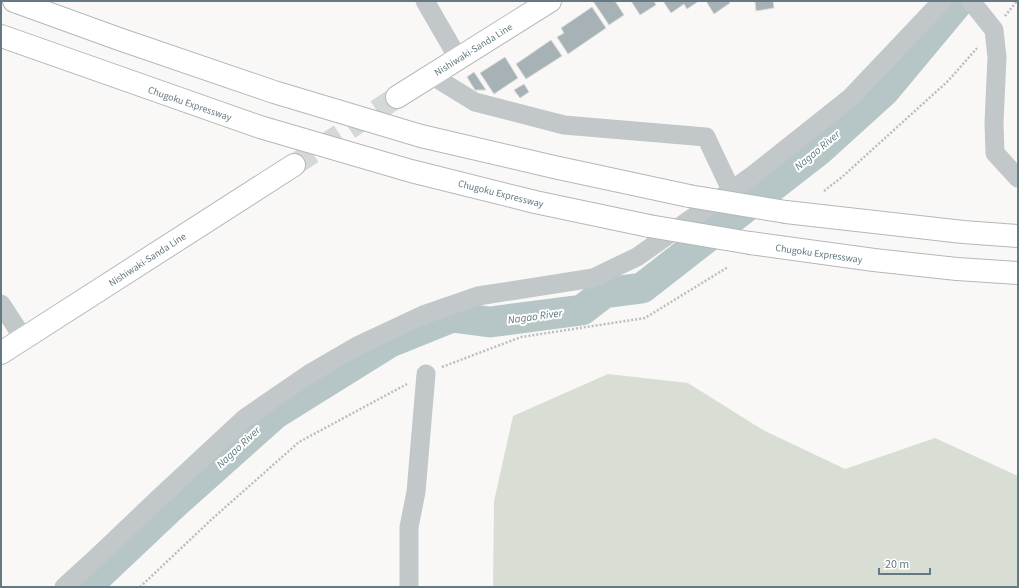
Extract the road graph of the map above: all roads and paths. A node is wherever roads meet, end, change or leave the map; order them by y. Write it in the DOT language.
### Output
graph roads {
  1 [pos="14,1"];
  2 [pos="425,1"];
  3 [pos="550,1"];
  4 [pos="942,1"];
  5 [pos="972,1"];
  6 [pos="1017,1"];
  7 [pos="994,30"];
  8 [pos="1,36"];
  9 [pos="458,58"];
  10 [pos="431,75"];
  11 [pos="397,97"];
  12 [pos="294,165"];
  13 [pos="1018,178"];
  14 [pos="731,190"];
  15 [pos="824,191"];
  16 [pos="1018,236"];
  17 [pos="1018,273"];
  18 [pos="1,304"];
  19 [pos="24,339"];
  20 [pos="1,353"];
  21 [pos="426,374"];
  22 [pos="64,587"];
  23 [pos="409,587"];
  1 -- 16 [label="main road, bridge"];
  2 -- 9 [label="street"];
  3 -- 9 [label="main road, Nishiwaki-Sanda Line"];
  4 -- 14 [label="street"];
  5 -- 7 [label="street"];
  6 -- 7 [label="path"];
  7 -- 13 [label="street"];
  7 -- 15 [label="path"];
  8 -- 17 [label="main road, Chugoku Expressway, bridge"];
  9 -- 10 [label="main road, Nishiwaki-Sanda Line"];
  10 -- 11 [label="main road, Nishiwaki-Sanda Line"];
  10 -- 14 [label="street"];
  12 -- 19 [label="main road, Nishiwaki-Sanda Line"];
  14 -- 22 [label="street"];
  18 -- 19 [label="street"];
  19 -- 20 [label="main road, Nishiwaki-Sanda Line"];
  21 -- 23 [label="street"];
}
